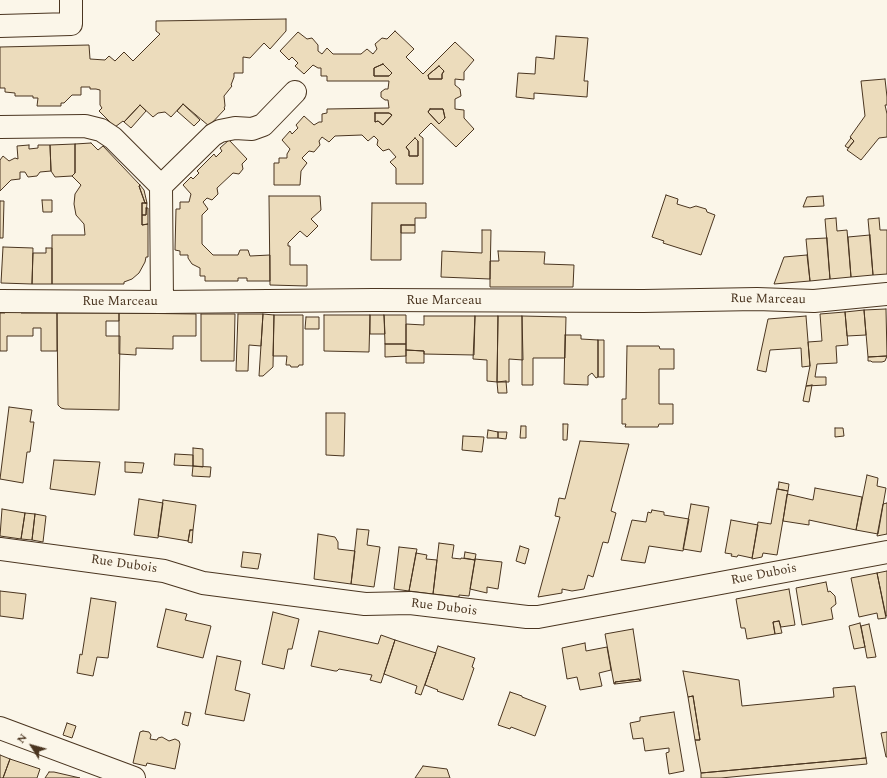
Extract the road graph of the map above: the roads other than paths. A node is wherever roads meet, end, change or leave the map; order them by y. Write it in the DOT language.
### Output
graph roads {
  1 [pos="71,0"];
  2 [pos="0,26"];
  3 [pos="296,92"];
  4 [pos="0,127"];
  5 [pos="161,186"];
  6 [pos="887,294"];
  7 [pos="0,301"];
  8 [pos="162,302"];
  9 [pos="0,549"];
  10 [pos="887,552"];
  11 [pos="0,728"];
  12 [pos="134,778"];
  1 -- 2 [label="street"];
  3 -- 5 [label="street"];
  4 -- 5 [label="street"];
  5 -- 8 [label="street"];
  6 -- 8 [label="street, Rue Marceau"];
  7 -- 8 [label="street, Rue Marceau"];
  9 -- 10 [label="street, Rue Dubois"];
  11 -- 12 [label="street"];
}
